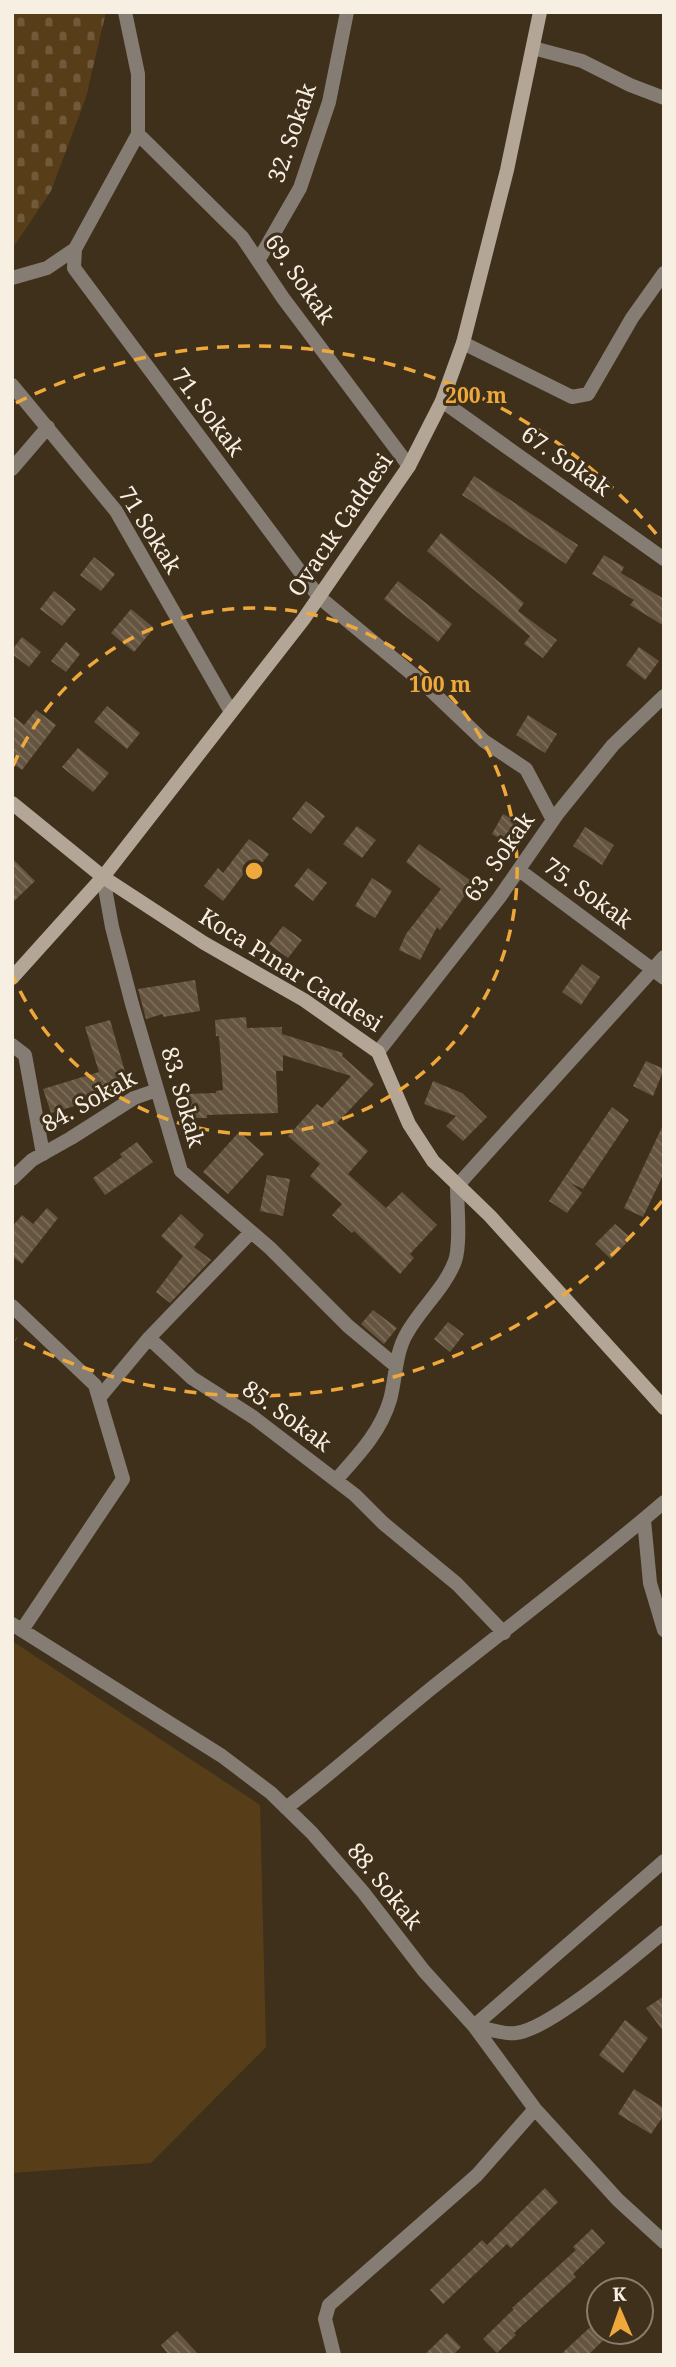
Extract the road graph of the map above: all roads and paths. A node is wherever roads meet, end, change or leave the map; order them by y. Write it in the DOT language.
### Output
graph roads {
  1 [pos="125,12"];
  2 [pos="347,12"];
  3 [pos="535,13"];
  4 [pos="533,48"];
  5 [pos="664,98"];
  6 [pos="138,134"];
  7 [pos="75,249"];
  8 [pos="258,261"];
  9 [pos="664,272"];
  10 [pos="12,278"];
  11 [pos="463,343"];
  12 [pos="12,385"];
  13 [pos="442,401"];
  14 [pos="48,427"];
  15 [pos="409,466"];
  16 [pos="12,469"];
  17 [pos="664,559"];
  18 [pos="319,597"];
  19 [pos="664,696"];
  20 [pos="231,712"];
  21 [pos="12,803"];
  22 [pos="553,820"];
  23 [pos="519,870"];
  24 [pos="103,877"];
  25 [pos="664,957"];
  26 [pos="658,973"];
  27 [pos="12,978"];
  28 [pos="12,1045"];
  29 [pos="378,1052"];
  30 [pos="157,1090"];
  31 [pos="43,1154"];
  32 [pos="12,1179"];
  33 [pos="457,1186"];
  34 [pos="251,1232"];
  35 [pos="12,1306"];
  36 [pos="149,1338"];
  37 [pos="396,1366"];
  38 [pos="99,1398"];
  39 [pos="664,1408"];
  40 [pos="336,1480"];
  41 [pos="664,1502"];
  42 [pos="643,1520"];
  43 [pos="17,1627"];
  44 [pos="664,1630"];
  45 [pos="504,1633"];
  46 [pos="286,1808"];
  47 [pos="664,1861"];
  48 [pos="664,1932"];
  49 [pos="474,2026"];
  50 [pos="536,2109"];
  51 [pos="664,2242"];
  52 [pos="334,2355"];
  1 -- 6 [label="street"];
  2 -- 8 [label="street, 32. Sokak"];
  3 -- 4 [label="main road, Ovacık Caddesi"];
  4 -- 5 [label="street"];
  4 -- 11 [label="main road, Ovacık Caddesi"];
  6 -- 7 [label="street"];
  6 -- 8 [label="street, 69. Sokak"];
  7 -- 10 [label="street"];
  7 -- 18 [label="street, 71. Sokak"];
  8 -- 15 [label="street, 69. Sokak"];
  9 -- 11 [label="street"];
  11 -- 13 [label="main road, Ovacık Caddesi"];
  12 -- 14 [label="street, 71 Sokak"];
  13 -- 15 [label="main road, Ovacık Caddesi"];
  13 -- 17 [label="street, 67. Sokak"];
  14 -- 16 [label="street"];
  14 -- 20 [label="street, 71 Sokak"];
  15 -- 18 [label="main road, Ovacık Caddesi"];
  18 -- 20 [label="main road, Ovacık Caddesi"];
  18 -- 22 [label="street, 71. Sokak"];
  19 -- 22 [label="street, 63. Sokak"];
  20 -- 24 [label="main road, Ovacık Caddesi"];
  21 -- 24 [label="main road, Koca Pınar Caddesi"];
  22 -- 23 [label="street, 63. Sokak"];
  23 -- 26 [label="street, 75. Sokak"];
  23 -- 29 [label="street, 63. Sokak"];
  24 -- 27 [label="main road, Ovacık Caddesi"];
  24 -- 29 [label="main road, Koca Pınar Caddesi"];
  24 -- 30 [label="street, 83. Sokak"];
  25 -- 26 [label="street"];
  26 -- 33 [label="street"];
  28 -- 31 [label="street"];
  29 -- 33 [label="main road, Koca Pınar Caddesi"];
  30 -- 31 [label="street, 84. Sokak"];
  30 -- 34 [label="street, 83. Sokak"];
  31 -- 32 [label="street, 84. Sokak"];
  33 -- 37 [label="street"];
  33 -- 39 [label="main road, Koca Pınar Caddesi"];
  34 -- 36 [label="street"];
  34 -- 37 [label="street, 83. Sokak"];
  35 -- 38 [label="street"];
  36 -- 38 [label="street"];
  36 -- 40 [label="street, 85. Sokak"];
  37 -- 40 [label="street"];
  38 -- 43 [label="street"];
  40 -- 45 [label="street, 85. Sokak"];
  41 -- 42 [label="street"];
  42 -- 44 [label="street"];
  42 -- 45 [label="street"];
  43 -- 46 [label="street, 88. Sokak"];
  45 -- 46 [label="street"];
  46 -- 49 [label="street, 88. Sokak"];
  47 -- 49 [label="street"];
  48 -- 49 [label="street"];
  49 -- 50 [label="street, 88. Sokak"];
  50 -- 51 [label="street, 88. Sokak"];
  50 -- 52 [label="street"];
}
